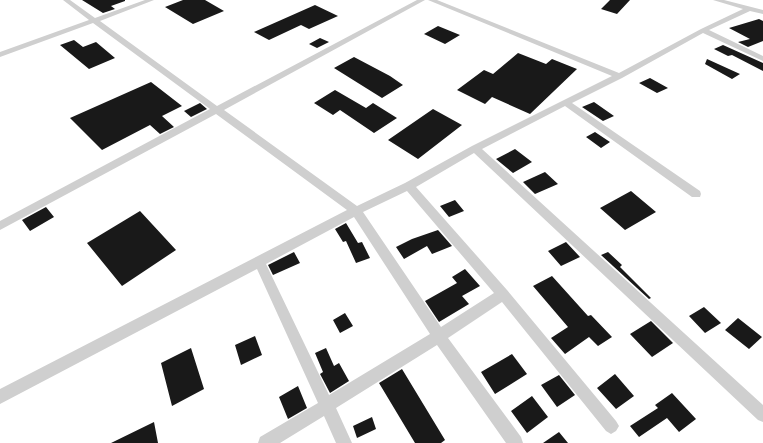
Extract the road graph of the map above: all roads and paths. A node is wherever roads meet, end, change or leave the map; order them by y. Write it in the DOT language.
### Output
graph roads {
  1 [pos="66,0"];
  2 [pos="151,0"];
  3 [pos="422,0"];
  4 [pos="431,0"];
  5 [pos="716,0"];
  6 [pos="726,1"];
  7 [pos="747,9"];
  8 [pos="763,12"];
  9 [pos="763,18"];
  10 [pos="94,21"];
  11 [pos="703,30"];
  12 [pos="0,55"];
  13 [pos="763,59"];
  14 [pos="619,76"];
  15 [pos="566,103"];
  16 [pos="216,109"];
  17 [pos="475,148"];
  18 [pos="409,186"];
  19 [pos="696,194"];
  20 [pos="356,211"];
  21 [pos="0,226"];
  22 [pos="259,261"];
  23 [pos="503,294"];
  24 [pos="439,336"];
  25 [pos="0,397"];
  26 [pos="327,405"];
  27 [pos="763,415"];
  28 [pos="611,426"];
  29 [pos="266,443"];
  30 [pos="344,443"];
  31 [pos="515,443"];
  1 -- 10 [label="street"];
  2 -- 10 [label="street"];
  3 -- 16 [label="street"];
  4 -- 14 [label="street"];
  5 -- 6 [label="street"];
  6 -- 7 [label="street"];
  7 -- 8 [label="street"];
  7 -- 9 [label="street"];
  7 -- 11 [label="street"];
  10 -- 12 [label="street"];
  10 -- 16 [label="street"];
  11 -- 13 [label="street"];
  11 -- 14 [label="street"];
  14 -- 15 [label="street"];
  15 -- 17 [label="street"];
  15 -- 19 [label="street"];
  16 -- 20 [label="street"];
  16 -- 21 [label="street"];
  17 -- 18 [label="street"];
  17 -- 27 [label="street"];
  18 -- 20 [label="street"];
  18 -- 23 [label="street"];
  20 -- 22 [label="street"];
  20 -- 24 [label="street"];
  22 -- 25 [label="street"];
  22 -- 26 [label="street"];
  23 -- 24 [label="street"];
  23 -- 28 [label="street"];
  24 -- 26 [label="street"];
  24 -- 31 [label="street"];
  26 -- 29 [label="street"];
  26 -- 30 [label="street"];
}
